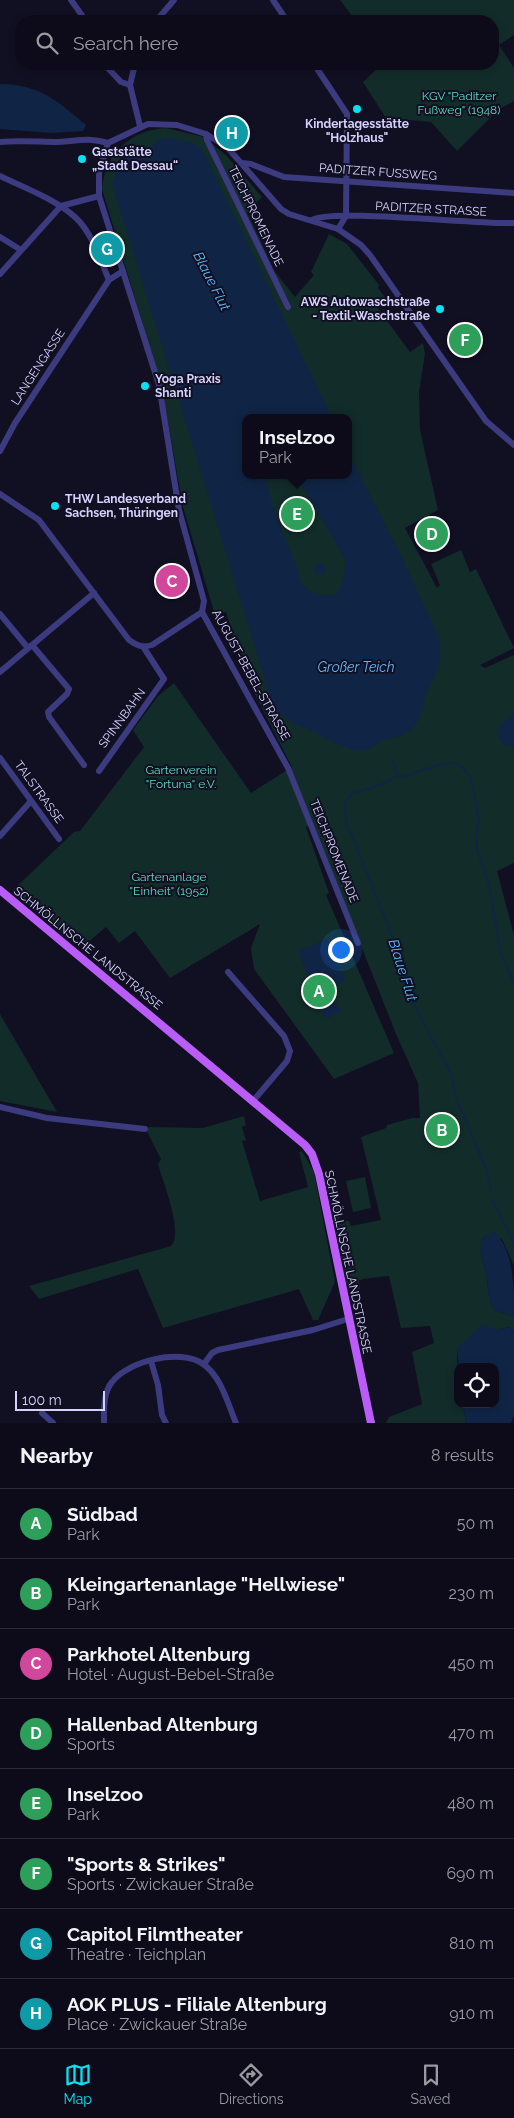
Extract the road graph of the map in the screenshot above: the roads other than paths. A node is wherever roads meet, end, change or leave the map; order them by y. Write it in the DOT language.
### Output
graph roads {
  1 [pos="71,0"];
  2 [pos="174,0"];
  3 [pos="273,0"];
  4 [pos="82,15"];
  5 [pos="161,15"];
  6 [pos="283,15"];
  7 [pos="109,70"];
  8 [pos="132,70"];
  9 [pos="318,70"];
  10 [pos="130,85"];
  11 [pos="140,126"];
  12 [pos="206,134"];
  13 [pos="0,142"];
  14 [pos="108,143"];
  15 [pos="242,163"];
  16 [pos="0,176"];
  17 [pos="347,182"];
  18 [pos="514,193"];
  19 [pos="99,196"];
  20 [pos="61,206"];
  21 [pos="346,216"];
  22 [pos="312,220"];
  23 [pos="514,222"];
  24 [pos="338,229"];
  25 [pos="0,238"];
  26 [pos="22,250"];
  27 [pos="123,271"];
  28 [pos="0,274"];
  29 [pos="109,280"];
  30 [pos="288,307"];
  31 [pos="514,445"];
  32 [pos="0,451"];
  33 [pos="0,494"];
  34 [pos="94,593"];
  35 [pos="202,612"];
  36 [pos="0,614"];
  37 [pos="30,646"];
  38 [pos="144,648"];
  39 [pos="0,672"];
  40 [pos="0,758"];
  41 [pos="84,764"];
  42 [pos="288,768"];
  43 [pos="99,771"];
  44 [pos="31,801"];
  45 [pos="0,836"];
  46 [pos="59,839"];
  47 [pos="0,890"];
  48 [pos="358,943"];
  49 [pos="228,972"];
  50 [pos="253,1101"];
  51 [pos="0,1107"];
  52 [pos="145,1129"];
  53 [pos="348,1319"];
  54 [pos="151,1361"];
  55 [pos="204,1364"];
  56 [pos="42,1413"];
  57 [pos="53,1423"];
  58 [pos="104,1423"];
  59 [pos="166,1423"];
  60 [pos="236,1423"];
  61 [pos="371,1423"];
  1 -- 4 [label="street"];
  2 -- 5 [label="street"];
  3 -- 6 [label="street"];
  7 -- 10 [label="street"];
  8 -- 10 [label="street"];
  9 -- 17 [label="street"];
  10 -- 11 [label="street"];
  11 -- 12 [label="street"];
  11 -- 14 [label="street"];
  12 -- 15 [label="street"];
  12 -- 30 [label="street, TEICHPROMENADE"];
  13 -- 14 [label="street"];
  14 -- 19 [label="street, AUGUST-BEBEL-STRASSE"];
  15 -- 17 [label="street, PADITZER FUSSWEG"];
  15 -- 22 [label="street"];
  16 -- 20 [label="street"];
  17 -- 18 [label="street, PADITZER FUSSWEG"];
  17 -- 21 [label="street"];
  19 -- 20 [label="street"];
  19 -- 27 [label="street, AUGUST-BEBEL-STRASSE"];
  20 -- 26 [label="street"];
  20 -- 29 [label="street"];
  21 -- 22 [label="street, PADITZER STRASSE"];
  21 -- 23 [label="street, PADITZER STRASSE"];
  21 -- 24 [label="street"];
  22 -- 24 [label="street"];
  24 -- 31 [label="street"];
  25 -- 26 [label="street"];
  26 -- 28 [label="street"];
  27 -- 29 [label="street"];
  27 -- 35 [label="street, AUGUST-BEBEL-STRASSE"];
  29 -- 32 [label="street, LANGENGASSE"];
  33 -- 34 [label="street"];
  34 -- 37 [label="street"];
  34 -- 38 [label="street"];
  35 -- 38 [label="street"];
  35 -- 42 [label="street, AUGUST-BEBEL-STRASSE"];
  36 -- 37 [label="street"];
  37 -- 39 [label="street"];
  37 -- 41 [label="street"];
  38 -- 43 [label="street, SPINNBAHN"];
  40 -- 44 [label="street, TALSTRASSE"];
  42 -- 48 [label="street, TEICHPROMENADE"];
  44 -- 45 [label="street"];
  44 -- 46 [label="street, TALSTRASSE"];
  47 -- 50 [label="main road, SCHMÖLLNSCHE LANDSTRASSE"];
  49 -- 50 [label="street"];
  50 -- 53 [label="main road, SCHMÖLLNSCHE LANDSTRASSE"];
  51 -- 52 [label="street"];
  53 -- 55 [label="street"];
  53 -- 61 [label="main road, SCHMÖLLNSCHE LANDSTRASSE"];
  54 -- 55 [label="street"];
  54 -- 58 [label="street"];
  54 -- 59 [label="street"];
  55 -- 60 [label="street"];
  56 -- 57 [label="street"];
}
